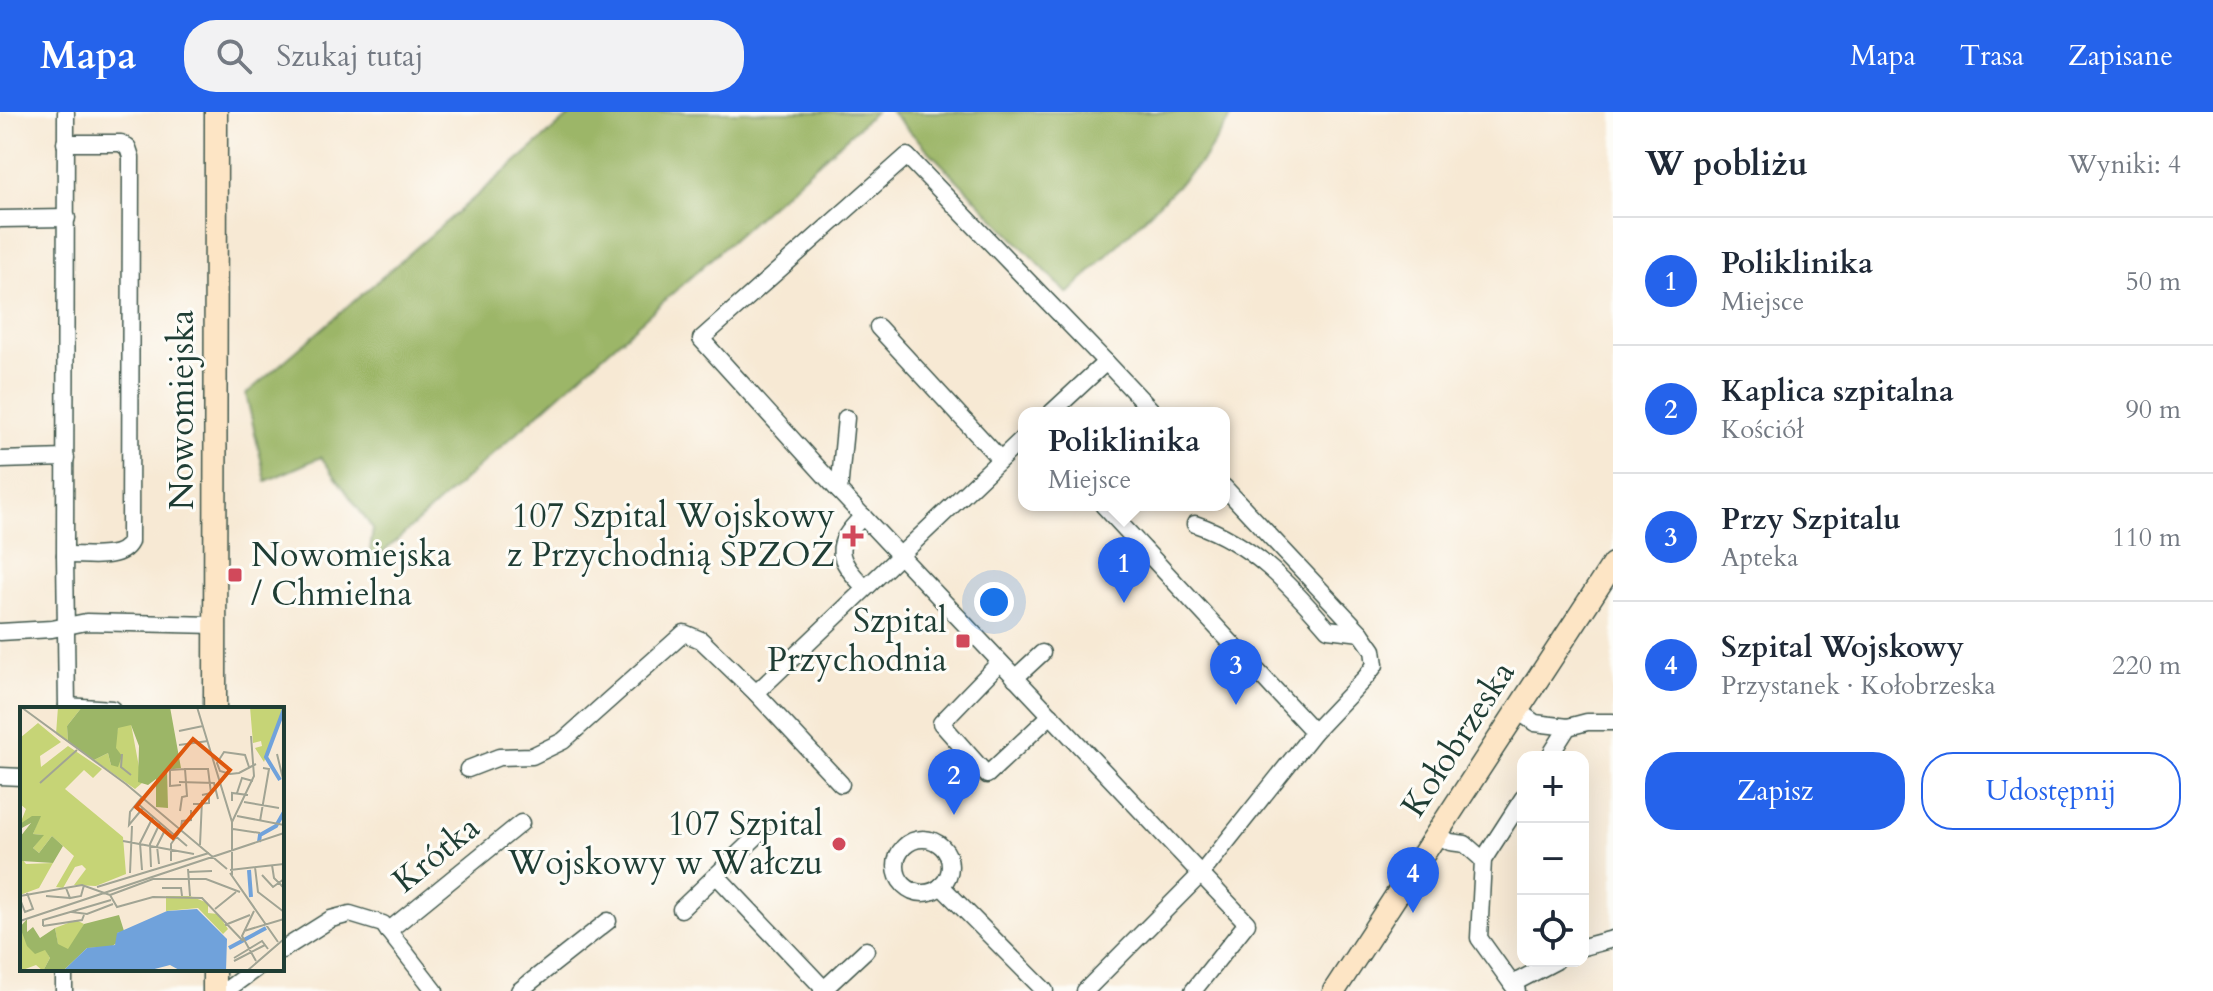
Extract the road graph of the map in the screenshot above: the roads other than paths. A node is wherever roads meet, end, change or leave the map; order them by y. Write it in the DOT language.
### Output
graph roads {
  1 [pos="66,112"];
  2 [pos="216,112"];
  3 [pos="65,143"];
  4 [pos="67,218"];
  5 [pos="0,219"];
  6 [pos="878,327"];
  7 [pos="1106,362"];
  8 [pos="1057,407"];
  9 [pos="1148,407"];
  10 [pos="846,418"];
  11 [pos="1018,442"];
  12 [pos="66,458"];
  13 [pos="999,458"];
  14 [pos="0,460"];
  15 [pos="839,491"];
  16 [pos="1230,493"];
  17 [pos="1109,511"];
  18 [pos="863,516"];
  19 [pos="1195,524"];
  20 [pos="899,554"];
  21 [pos="65,555"];
  22 [pos="1613,564"];
  23 [pos="865,588"];
  24 [pos="215,625"];
  25 [pos="66,626"];
  26 [pos="0,632"];
  27 [pos="1361,633"];
  28 [pos="1042,653"];
  29 [pos="1000,662"];
  30 [pos="1015,678"];
  31 [pos="756,693"];
  32 [pos="67,707"];
  33 [pos="215,707"];
  34 [pos="1518,711"];
  35 [pos="1051,715"];
  36 [pos="1613,722"];
  37 [pos="1568,727"];
  38 [pos="1314,732"];
  39 [pos="1553,751"];
  40 [pos="468,769"];
  41 [pos="0,776"];
  42 [pos="20,777"];
  43 [pos="841,784"];
  44 [pos="1517,807"];
  45 [pos="521,823"];
  46 [pos="761,832"];
  47 [pos="1436,834"];
  48 [pos="1483,860"];
  49 [pos="1201,874"];
  50 [pos="717,876"];
  51 [pos="941,886"];
  52 [pos="681,909"];
  53 [pos="608,921"];
  54 [pos="388,931"];
  55 [pos="1613,939"];
  56 [pos="1589,945"];
  57 [pos="284,949"];
  58 [pos="866,950"];
  59 [pos="1547,967"];
  60 [pos="252,971"];
  61 [pos="1036,988"];
  62 [pos="1515,988"];
  63 [pos="824,990"];
  64 [pos="225,991"];
  65 [pos="435,991"];
  66 [pos="519,991"];
  67 [pos="1085,991"];
  68 [pos="1193,991"];
  69 [pos="1334,991"];
  1 -- 3 [label="street"];
  2 -- 24 [label="street, Nowomiejska"];
  3 -- 4 [label="street"];
  3 -- 21 [label="street"];
  4 -- 5 [label="street"];
  4 -- 12 [label="street"];
  6 -- 13 [label="street"];
  7 -- 8 [label="street"];
  7 -- 9 [label="street"];
  7 -- 15 [label="street"];
  10 -- 15 [label="street"];
  11 -- 13 [label="street"];
  12 -- 14 [label="street"];
  12 -- 21 [label="street"];
  13 -- 20 [label="street"];
  15 -- 18 [label="street"];
  16 -- 27 [label="street"];
  17 -- 38 [label="street"];
  18 -- 20 [label="street"];
  18 -- 23 [label="street"];
  19 -- 27 [label="street"];
  20 -- 23 [label="street"];
  20 -- 29 [label="street"];
  21 -- 25 [label="street"];
  22 -- 34 [label="street, Kołobrzeska"];
  23 -- 31 [label="street"];
  24 -- 25 [label="street"];
  24 -- 33 [label="street, Nowomiejska"];
  25 -- 26 [label="street"];
  25 -- 32 [label="street"];
  27 -- 38 [label="street"];
  28 -- 30 [label="street"];
  29 -- 30 [label="street"];
  29 -- 35 [label="street"];
  30 -- 35 [label="street"];
  31 -- 40 [label="street"];
  31 -- 43 [label="street"];
  34 -- 37 [label="street"];
  34 -- 47 [label="street, Kołobrzeska"];
  35 -- 49 [label="street"];
  36 -- 37 [label="street"];
  37 -- 39 [label="street"];
  38 -- 49 [label="street"];
  41 -- 42 [label="street"];
  44 -- 48 [label="street"];
  45 -- 54 [label="street, Krótka"];
  46 -- 50 [label="street"];
  47 -- 48 [label="street"];
  47 -- 69 [label="street, Kołobrzeska"];
  48 -- 62 [label="street"];
  49 -- 67 [label="street"];
  49 -- 68 [label="street"];
  50 -- 52 [label="street"];
  50 -- 63 [label="street"];
  51 -- 61 [label="street"];
  53 -- 66 [label="street"];
  54 -- 57 [label="street"];
  54 -- 65 [label="street"];
  55 -- 56 [label="street"];
  58 -- 63 [label="street"];
  59 -- 62 [label="street"];
  60 -- 64 [label="street"];
}
